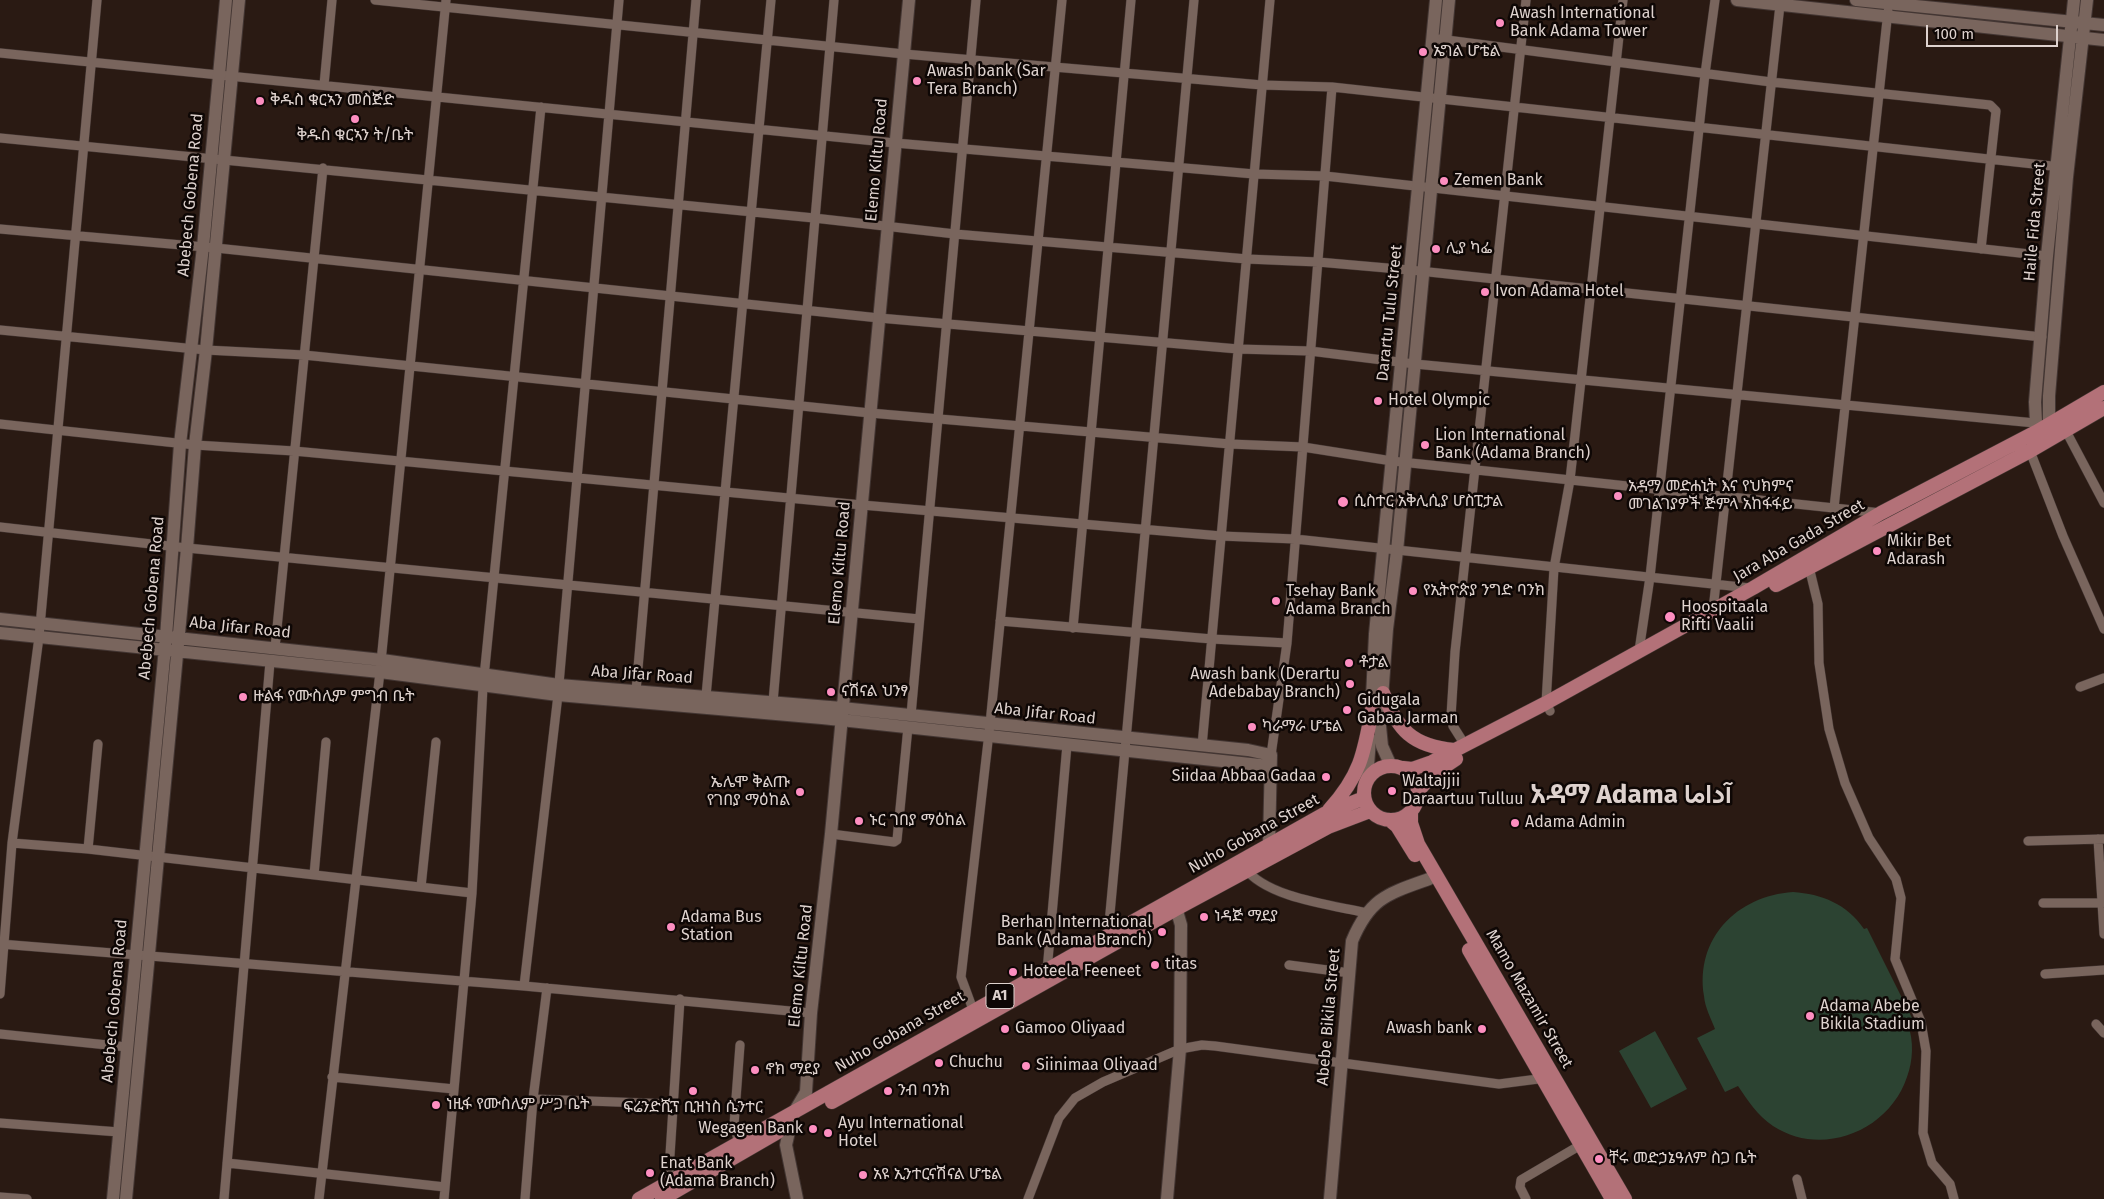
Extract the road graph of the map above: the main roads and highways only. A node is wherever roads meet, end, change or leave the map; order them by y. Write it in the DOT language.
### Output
graph roads {
  1 [pos="2104,392"];
  2 [pos="2104,408"];
  3 [pos="1806,563"];
  4 [pos="1383,693"];
  5 [pos="1548,707"];
  6 [pos="1372,710"];
  7 [pos="1460,748"];
  8 [pos="1397,767"];
  9 [pos="1442,767"];
  10 [pos="1419,790"];
  11 [pos="1364,798"];
  12 [pos="1370,811"];
  13 [pos="1411,812"];
  14 [pos="1324,814"];
  15 [pos="1391,821"];
  16 [pos="1337,824"];
  17 [pos="1414,845"];
  18 [pos="1243,867"];
  19 [pos="1440,890"];
  20 [pos="1176,903"];
  21 [pos="976,1016"];
  22 [pos="791,1120"];
  23 [pos="1586,1142"];
  24 [pos="666,1193"];
  25 [pos="639,1199"];
  26 [pos="1612,1199"];
  27 [pos="1625,1199"];
  1 -- 3 [label="main road, Jara Aba Gada Street"];
  2 -- 3 [label="main road, Jara Aba Gada Street"];
  3 -- 5 [label="main road, Jara Aba Gada Street"];
  3 -- 5 [label="main road, Jara Aba Gada Street"];
  4 -- 7 [label="main road"];
  5 -- 7 [label="main road, Jara Aba Gada Street"];
  5 -- 9 [label="main road, Jara Aba Gada Street"];
  6 -- 14 [label="main road"];
  7 -- 8 [label="main road, Jara Aba Gada Street"];
  8 -- 10 [label="main road"];
  8 -- 11 [label="main road"];
  9 -- 10 [label="main road, Jara Aba Gada Street"];
  9 -- 17 [label="main road"];
  10 -- 13 [label="main road"];
  11 -- 12 [label="main road"];
  11 -- 14 [label="main road, Nuho Gobana Street / A1"];
  12 -- 15 [label="main road"];
  12 -- 16 [label="main road, Nuho Gobana Street / A1"];
  13 -- 15 [label="main road"];
  13 -- 17 [label="main road, Mamo Mazamir Street"];
  14 -- 18 [label="main road, Nuho Gobana Street / A1"];
  15 -- 17 [label="main road, Mamo Mazamir Street"];
  16 -- 17 [label="main road"];
  16 -- 18 [label="main road, Nuho Gobana Street / A1"];
  17 -- 19 [label="main road, Mamo Mazamir Street"];
  17 -- 19 [label="main road, Mamo Mazamir Street"];
  18 -- 20 [label="main road, Nuho Gobana Street / A1"];
  19 -- 23 [label="main road, Mamo Mazamir Street"];
  20 -- 21 [label="main road, Nuho Gobana Street / A1"];
  20 -- 21 [label="main road, Nuho Gobana Street / A1"];
  21 -- 22 [label="main road, Nuho Gobana Street / A1"];
  22 -- 24 [label="main road, Nuho Gobana Street / A1"];
  22 -- 24 [label="main road, Nuho Gobana Street / A1"];
  23 -- 26 [label="main road, Mamo Mazamir Street"];
  23 -- 27 [label="main road, Mamo Mazamir Street"];
  24 -- 25 [label="main road, Nuho Gobana Street / A1"];
}
